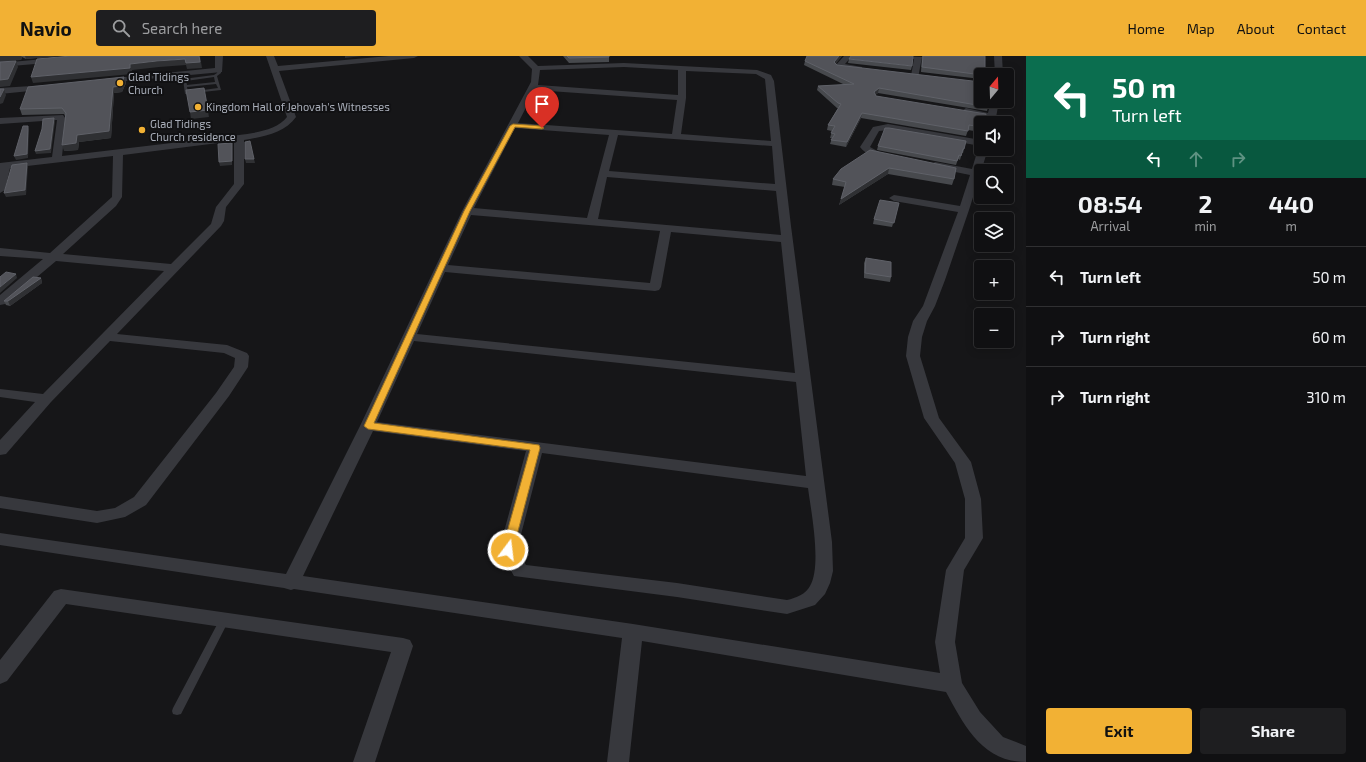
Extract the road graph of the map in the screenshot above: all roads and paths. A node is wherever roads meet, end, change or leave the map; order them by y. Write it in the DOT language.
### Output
graph roads {
  1 [pos="219,56"];
  2 [pos="270,56"];
  3 [pos="414,56"];
  4 [pos="523,56"];
  5 [pos="848,56"];
  6 [pos="907,56"];
  7 [pos="998,56"];
  8 [pos="361,58"];
  9 [pos="62,59"];
  10 [pos="0,65"];
  11 [pos="536,68"];
  12 [pos="682,68"];
  13 [pos="999,68"];
  14 [pos="275,69"];
  15 [pos="869,70"];
  16 [pos="217,73"];
  17 [pos="915,76"];
  18 [pos="94,82"];
  19 [pos="217,83"];
  20 [pos="55,86"];
  21 [pos="185,86"];
  22 [pos="532,87"];
  23 [pos="0,91"];
  24 [pos="682,98"];
  25 [pos="954,109"];
  26 [pos="980,116"];
  27 [pos="0,121"];
  28 [pos="513,126"];
  29 [pos="614,133"];
  30 [pos="676,137"];
  31 [pos="239,138"];
  32 [pos="974,142"];
  33 [pos="777,144"];
  34 [pos="118,152"];
  35 [pos="57,158"];
  36 [pos="899,159"];
  37 [pos="922,163"];
  38 [pos="3,165"];
  39 [pos="974,173"];
  40 [pos="603,174"];
  41 [pos="974,176"];
  42 [pos="781,188"];
  43 [pos="0,190"];
  44 [pos="894,198"];
  45 [pos="964,210"];
  46 [pos="467,211"];
  47 [pos="592,221"];
  48 [pos="666,228"];
  49 [pos="787,239"];
  50 [pos="0,252"];
  51 [pos="53,257"];
  52 [pos="174,268"];
  53 [pos="441,268"];
  54 [pos="0,301"];
  55 [pos="106,337"];
  56 [pos="410,337"];
  57 [pos="803,378"];
  58 [pos="0,392"];
  59 [pos="46,399"];
  60 [pos="368,426"];
  61 [pos="536,448"];
  62 [pos="0,450"];
  63 [pos="814,483"];
  64 [pos="0,502"];
  65 [pos="0,539"];
  66 [pos="291,583"];
  67 [pos="224,620"];
  68 [pos="633,632"];
  69 [pos="0,675"];
  70 [pos="952,684"];
  71 [pos="177,711"];
  72 [pos="1026,756"];
  73 [pos="364,762"];
  74 [pos="618,762"];
  1 -- 16 [label="street"];
  2 -- 14 [label="street"];
  3 -- 8 [label="street"];
  4 -- 11 [label="street"];
  5 -- 15 [label="street"];
  6 -- 17 [label="street"];
  7 -- 13 [label="street"];
  8 -- 14 [label="street"];
  9 -- 10 [label="street"];
  11 -- 12 [label="street"];
  11 -- 22 [label="street"];
  12 -- 24 [label="street"];
  12 -- 33 [label="street"];
  14 -- 31 [label="street"];
  16 -- 18 [label="street"];
  16 -- 19 [label="lane"];
  16 -- 21 [label="lane"];
  19 -- 21 [label="lane"];
  19 -- 21 [label="lane"];
  20 -- 23 [label="street"];
  22 -- 24 [label="street"];
  22 -- 28 [label="street"];
  24 -- 30 [label="street"];
  25 -- 26 [label="street"];
  27 -- 35 [label="street"];
  28 -- 29 [label="street"];
  28 -- 46 [label="street"];
  29 -- 30 [label="street"];
  29 -- 40 [label="street"];
  30 -- 33 [label="street"];
  31 -- 34 [label="street"];
  31 -- 52 [label="street"];
  32 -- 36 [label="street"];
  33 -- 42 [label="street"];
  34 -- 35 [label="street"];
  34 -- 51 [label="street"];
  35 -- 38 [label="street"];
  37 -- 39 [label="street"];
  38 -- 43 [label="street"];
  40 -- 42 [label="street"];
  40 -- 47 [label="street"];
  41 -- 45 [label="street"];
  42 -- 49 [label="street"];
  44 -- 45 [label="street"];
  45 -- 70 [label="street"];
  46 -- 47 [label="street"];
  46 -- 53 [label="street"];
  47 -- 48 [label="street"];
  48 -- 49 [label="street"];
  48 -- 53 [label="street"];
  49 -- 57 [label="street"];
  50 -- 51 [label="street"];
  51 -- 52 [label="street"];
  51 -- 54 [label="street"];
  52 -- 55 [label="street"];
  53 -- 56 [label="street"];
  55 -- 59 [label="street"];
  55 -- 64 [label="street"];
  56 -- 57 [label="street"];
  56 -- 60 [label="street"];
  57 -- 63 [label="street"];
  58 -- 59 [label="street"];
  59 -- 62 [label="street"];
  60 -- 61 [label="street"];
  60 -- 66 [label="street"];
  61 -- 63 [label="street"];
  61 -- 63 [label="street"];
  65 -- 66 [label="street"];
  66 -- 68 [label="street"];
  67 -- 69 [label="street"];
  67 -- 71 [label="lane"];
  67 -- 73 [label="street"];
  68 -- 70 [label="street"];
  68 -- 74 [label="street"];
  70 -- 72 [label="street"];
}
